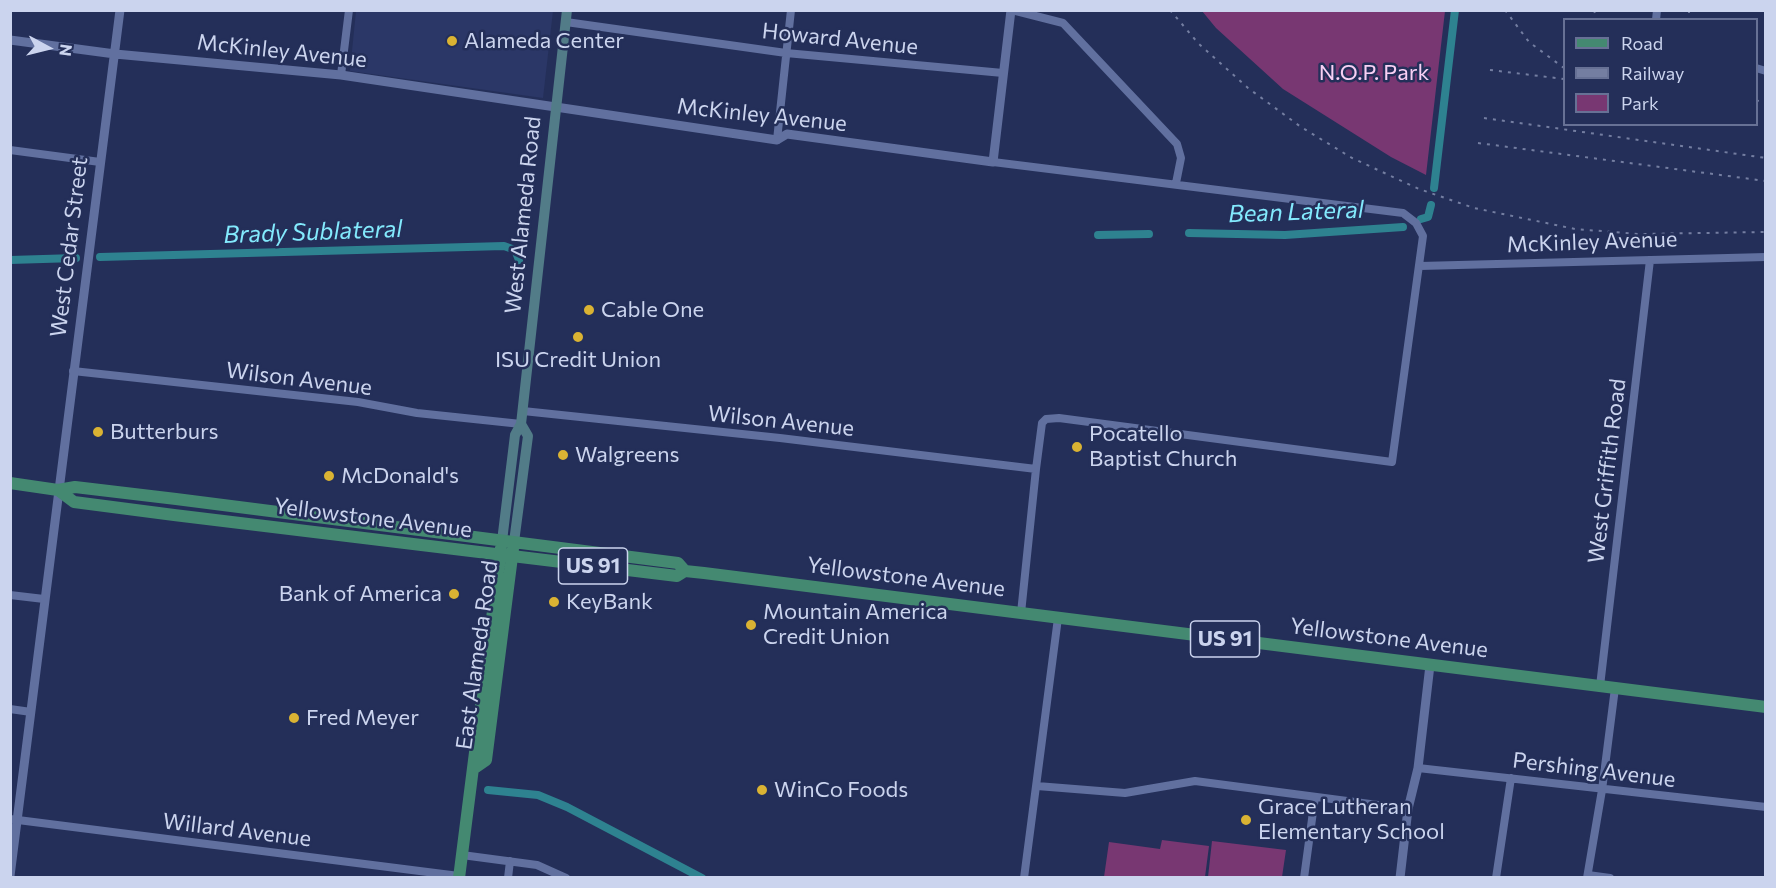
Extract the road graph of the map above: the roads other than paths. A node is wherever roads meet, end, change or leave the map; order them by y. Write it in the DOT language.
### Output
graph roads {
  1 [pos="120,10"];
  2 [pos="349,10"];
  3 [pos="791,10"];
  4 [pos="1011,10"];
  5 [pos="566,16"];
  6 [pos="10,40"];
  7 [pos="786,53"];
  8 [pos="115,54"];
  9 [pos="1004,73"];
  10 [pos="341,75"];
  11 [pos="556,109"];
  12 [pos="777,140"];
  13 [pos="10,150"];
  14 [pos="100,162"];
  15 [pos="993,162"];
  16 [pos="1176,183"];
  17 [pos="1766,257"];
  18 [pos="1650,260"];
  19 [pos="1420,266"];
  20 [pos="73,371"];
  21 [pos="523,411"];
  22 [pos="521,424"];
  23 [pos="1036,469"];
  24 [pos="10,483"];
  25 [pos="58,490"];
  26 [pos="508,541"];
  27 [pos="506,556"];
  28 [pos="685,571"];
  29 [pos="10,595"];
  30 [pos="44,599"];
  31 [pos="1021,613"];
  32 [pos="1058,618"];
  33 [pos="1430,665"];
  34 [pos="1600,686"];
  35 [pos="1615,688"];
  36 [pos="1766,707"];
  37 [pos="10,709"];
  38 [pos="31,712"];
  39 [pos="1418,768"];
  40 [pos="1511,778"];
  41 [pos="1037,786"];
  42 [pos="1602,790"];
  43 [pos="1315,797"];
  44 [pos="1766,807"];
  45 [pos="1408,809"];
  46 [pos="14,819"];
  47 [pos="462,855"];
  48 [pos="510,861"];
  49 [pos="10,876"];
  50 [pos="1588,876"];
  51 [pos="459,877"];
  52 [pos="508,878"];
  53 [pos="566,878"];
  54 [pos="1024,878"];
  55 [pos="1304,878"];
  56 [pos="1400,878"];
  57 [pos="1496,878"];
  58 [pos="1610,878"];
  1 -- 8 [label="street, West Cedar Street"];
  2 -- 10 [label="street"];
  3 -- 7 [label="street"];
  4 -- 9 [label="street"];
  4 -- 16 [label="street"];
  5 -- 7 [label="street, Howard Avenue"];
  5 -- 11 [label="main road, West Alameda Road"];
  6 -- 8 [label="street, McKinley Avenue"];
  7 -- 9 [label="street, Howard Avenue"];
  7 -- 12 [label="street"];
  8 -- 10 [label="street, McKinley Avenue"];
  8 -- 14 [label="street, West Cedar Street"];
  9 -- 15 [label="street"];
  10 -- 11 [label="street, McKinley Avenue"];
  11 -- 12 [label="street, McKinley Avenue"];
  11 -- 21 [label="main road, West Alameda Road"];
  12 -- 15 [label="street, McKinley Avenue"];
  13 -- 14 [label="street"];
  14 -- 20 [label="street, West Cedar Street"];
  15 -- 16 [label="street, McKinley Avenue"];
  16 -- 19 [label="street, McKinley Avenue"];
  17 -- 18 [label="street, McKinley Avenue"];
  18 -- 19 [label="street, McKinley Avenue"];
  18 -- 34 [label="street, West Griffith Road"];
  19 -- 23 [label="street"];
  20 -- 22 [label="street, Wilson Avenue"];
  20 -- 25 [label="street, West Cedar Street"];
  21 -- 22 [label="main road, West Alameda Road"];
  21 -- 23 [label="street, Wilson Avenue"];
  22 -- 26 [label="main road, West Alameda Road"];
  23 -- 31 [label="street"];
  24 -- 25 [label="main road, Yellowstone Avenue"];
  25 -- 26 [label="main road, Yellowstone Avenue"];
  25 -- 27 [label="main road, Yellowstone Avenue"];
  25 -- 30 [label="street, West Cedar Street"];
  26 -- 27 [label="main road, West Alameda Road"];
  26 -- 28 [label="main road, Yellowstone Avenue / US 91"];
  27 -- 28 [label="main road, Yellowstone Avenue / US 91"];
  27 -- 47 [label="main road, East Alameda Road"];
  28 -- 31 [label="main road, Yellowstone Avenue / US 91"];
  29 -- 30 [label="street"];
  30 -- 38 [label="street, West Cedar Street"];
  31 -- 32 [label="main road, Yellowstone Avenue / US 91"];
  32 -- 33 [label="main road, Yellowstone Avenue / US 91"];
  32 -- 41 [label="street"];
  33 -- 34 [label="main road, Yellowstone Avenue / US 91"];
  33 -- 39 [label="street"];
  34 -- 35 [label="main road, Yellowstone Avenue / US 91"];
  35 -- 36 [label="main road, Yellowstone Avenue / US 91"];
  35 -- 42 [label="street"];
  37 -- 38 [label="street"];
  38 -- 46 [label="street, West Cedar Street"];
  39 -- 40 [label="street, Pershing Avenue"];
  39 -- 45 [label="street"];
  40 -- 42 [label="street, Pershing Avenue"];
  40 -- 57 [label="street"];
  41 -- 43 [label="street"];
  41 -- 54 [label="street"];
  42 -- 44 [label="street, Pershing Avenue"];
  42 -- 50 [label="street"];
  43 -- 45 [label="street"];
  43 -- 55 [label="street"];
  45 -- 56 [label="street"];
  46 -- 49 [label="street, West Cedar Street"];
  46 -- 51 [label="street, Willard Avenue"];
  47 -- 48 [label="street"];
  47 -- 51 [label="main road, East Alameda Road"];
  48 -- 52 [label="street"];
  48 -- 53 [label="street"];
  50 -- 58 [label="street"];
}
